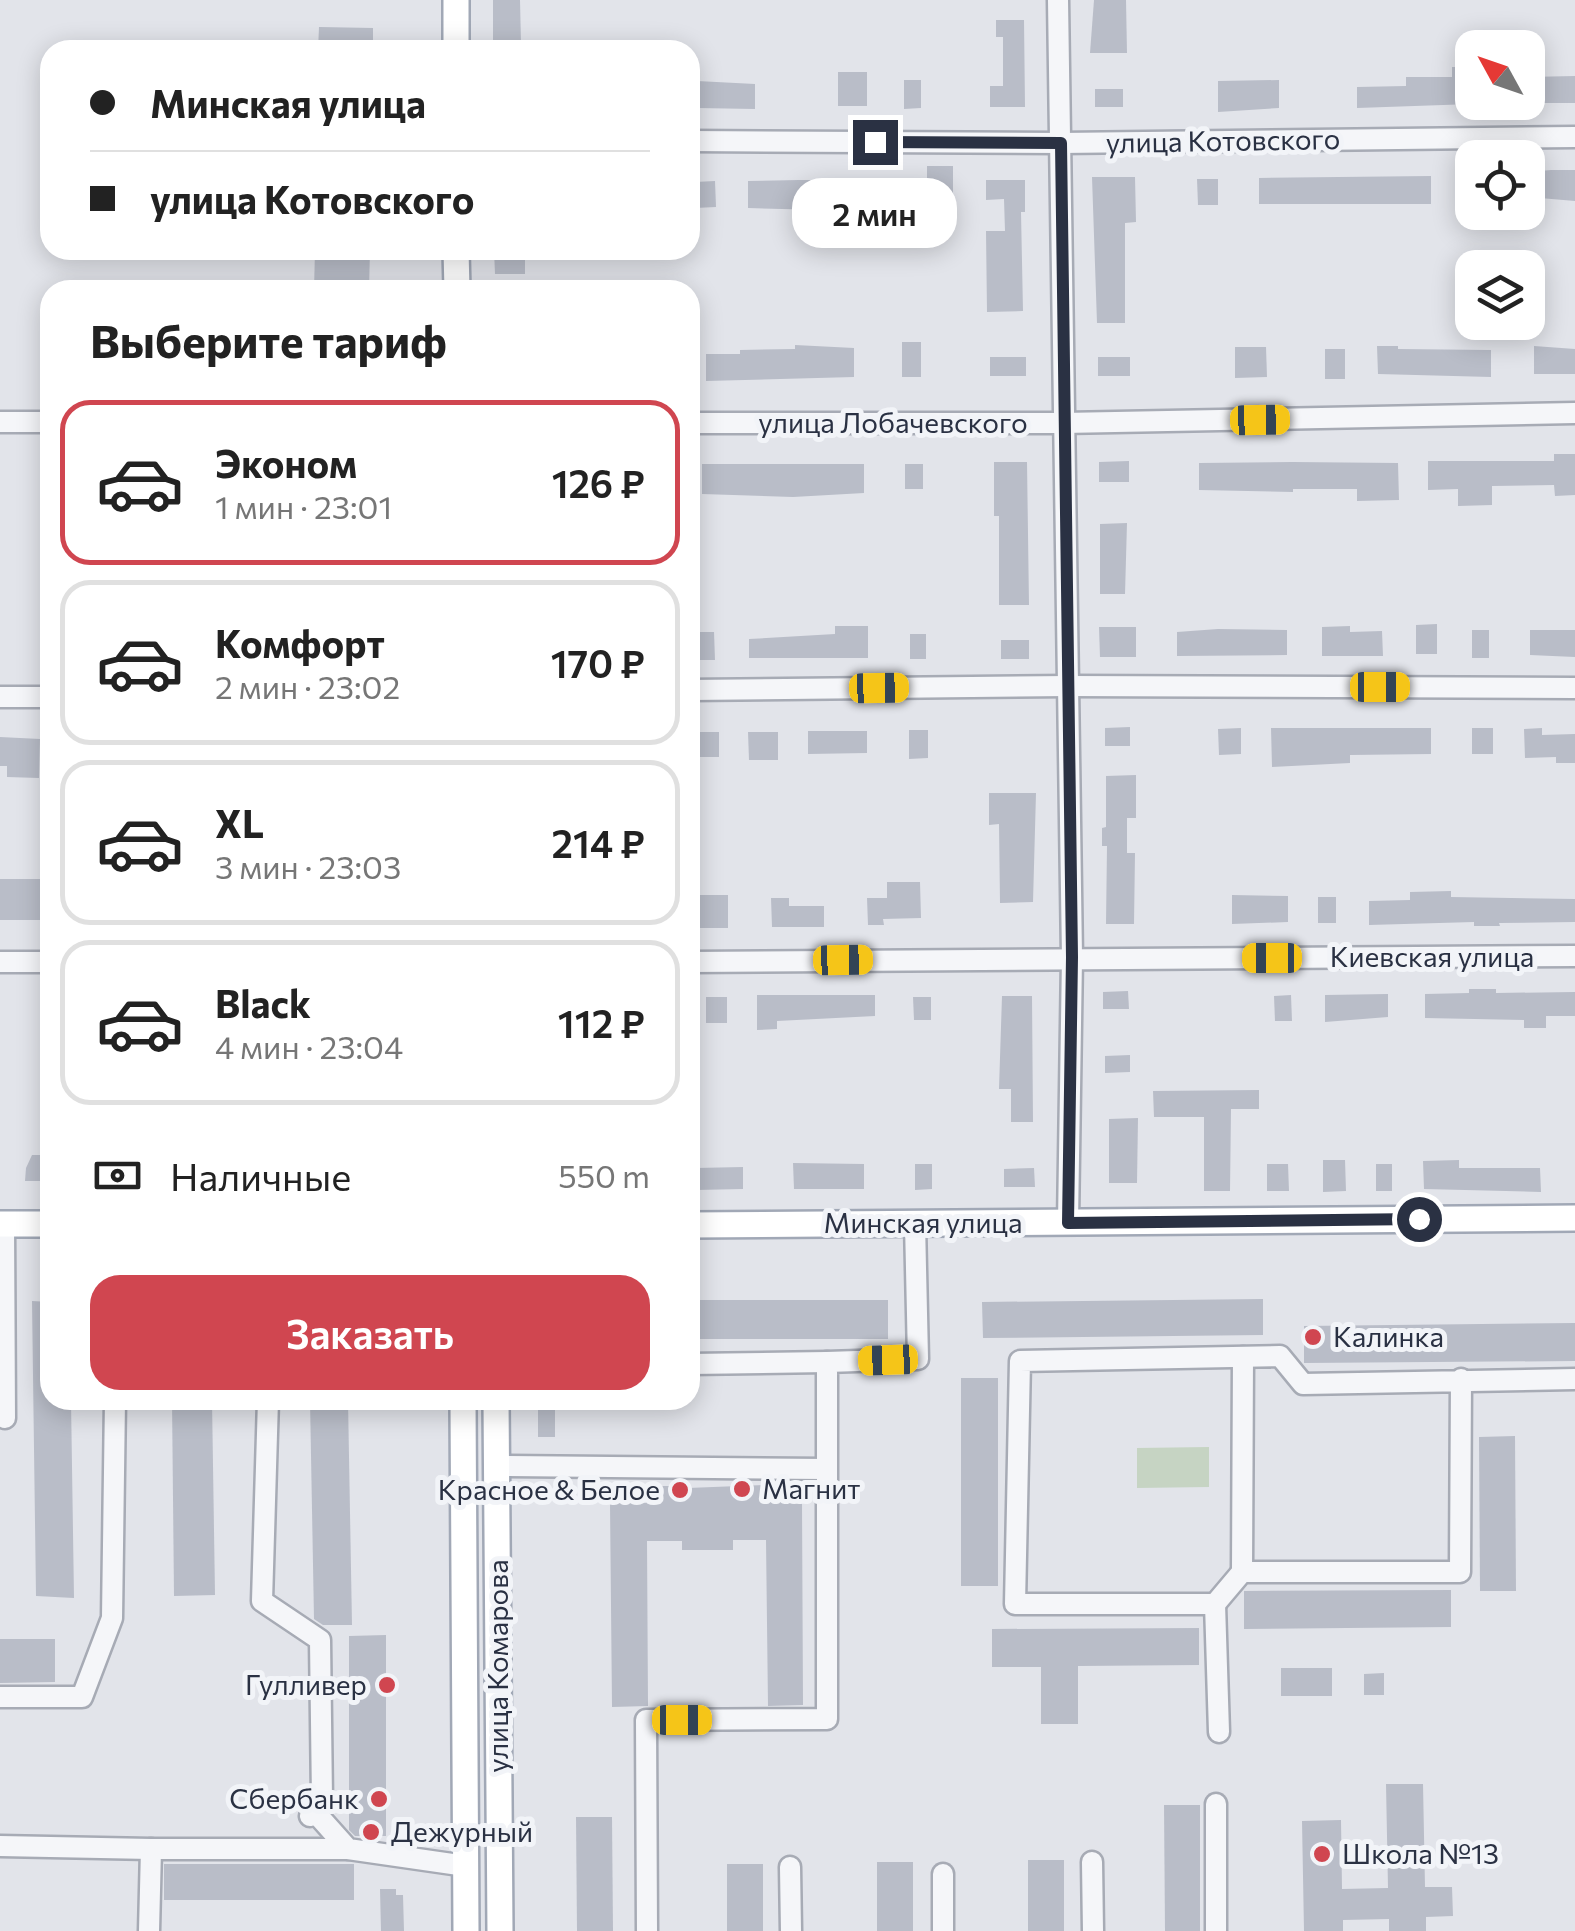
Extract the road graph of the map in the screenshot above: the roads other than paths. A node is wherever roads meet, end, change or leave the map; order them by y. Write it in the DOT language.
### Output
graph roads {
  1 [pos="456,0"];
  2 [pos="1058,0"];
  3 [pos="456,40"];
  4 [pos="1575,137"];
  5 [pos="700,141"];
  6 [pos="1061,143"];
  7 [pos="1575,414"];
  8 [pos="0,422"];
  9 [pos="40,422"];
  10 [pos="700,422"];
  11 [pos="1063,423"];
  12 [pos="1068,686"];
  13 [pos="1575,688"];
  14 [pos="700,690"];
  15 [pos="40,697"];
  16 [pos="0,698"];
  17 [pos="1575,956"];
  18 [pos="1072,957"];
  19 [pos="0,962"];
  20 [pos="40,962"];
  21 [pos="700,962"];
  22 [pos="1575,1218"];
  23 [pos="915,1223"];
  24 [pos="1068,1223"];
  25 [pos="2,1224"];
  26 [pos="40,1224"];
  27 [pos="700,1225"];
  28 [pos="1243,1357"];
  29 [pos="827,1362"];
  30 [pos="700,1364"];
  31 [pos="1575,1378"];
  32 [pos="1461,1379"];
  33 [pos="115,1410"];
  34 [pos="268,1410"];
  35 [pos="462,1410"];
  36 [pos="496,1410"];
  37 [pos="5,1418"];
  38 [pos="497,1466"];
  39 [pos="825,1469"];
  40 [pos="1242,1572"];
  41 [pos="1216,1604"];
  42 [pos="0,1697"];
  43 [pos="1219,1732"];
  44 [pos="1216,1804"];
  45 [pos="0,1846"];
  46 [pos="348,1849"];
  47 [pos="152,1850"];
  48 [pos="1092,1862"];
  49 [pos="466,1866"];
  50 [pos="790,1867"];
  51 [pos="943,1874"];
  52 [pos="149,1931"];
  53 [pos="466,1931"];
  54 [pos="500,1931"];
  55 [pos="647,1931"];
  56 [pos="791,1931"];
  57 [pos="943,1931"];
  58 [pos="1093,1931"];
  59 [pos="1216,1931"];
  1 -- 3 [label="main road"];
  2 -- 6 [label="street"];
  4 -- 6 [label="street, улица Котовского"];
  5 -- 6 [label="street, улица Котовского"];
  6 -- 11 [label="street"];
  7 -- 11 [label="street, улица Лобачевского"];
  8 -- 9 [label="street"];
  10 -- 11 [label="street, улица Лобачевского"];
  11 -- 12 [label="street"];
  12 -- 13 [label="street"];
  12 -- 14 [label="street"];
  12 -- 18 [label="street"];
  15 -- 16 [label="street"];
  17 -- 18 [label="street, Киевская улица"];
  18 -- 21 [label="street, Киевская улица"];
  18 -- 24 [label="street"];
  19 -- 20 [label="street"];
  22 -- 24 [label="main road, Минская улица"];
  23 -- 24 [label="main road, Минская улица"];
  23 -- 27 [label="main road, Минская улица"];
  23 -- 29 [label="street"];
  25 -- 26 [label="main road"];
  25 -- 37 [label="street"];
  28 -- 32 [label="street"];
  28 -- 40 [label="street"];
  28 -- 41 [label="street"];
  29 -- 30 [label="street"];
  29 -- 39 [label="street"];
  31 -- 32 [label="street"];
  32 -- 40 [label="street"];
  33 -- 42 [label="street"];
  34 -- 46 [label="street"];
  35 -- 49 [label="main road"];
  36 -- 38 [label="main road, улица Комарова"];
  38 -- 39 [label="street"];
  38 -- 54 [label="main road, улица Комарова"];
  39 -- 55 [label="street"];
  40 -- 41 [label="street"];
  41 -- 43 [label="street"];
  44 -- 59 [label="street"];
  45 -- 47 [label="street"];
  46 -- 47 [label="street"];
  46 -- 49 [label="street"];
  47 -- 52 [label="street"];
  48 -- 58 [label="street"];
  49 -- 53 [label="main road"];
  50 -- 56 [label="street"];
  51 -- 57 [label="street"];
}
